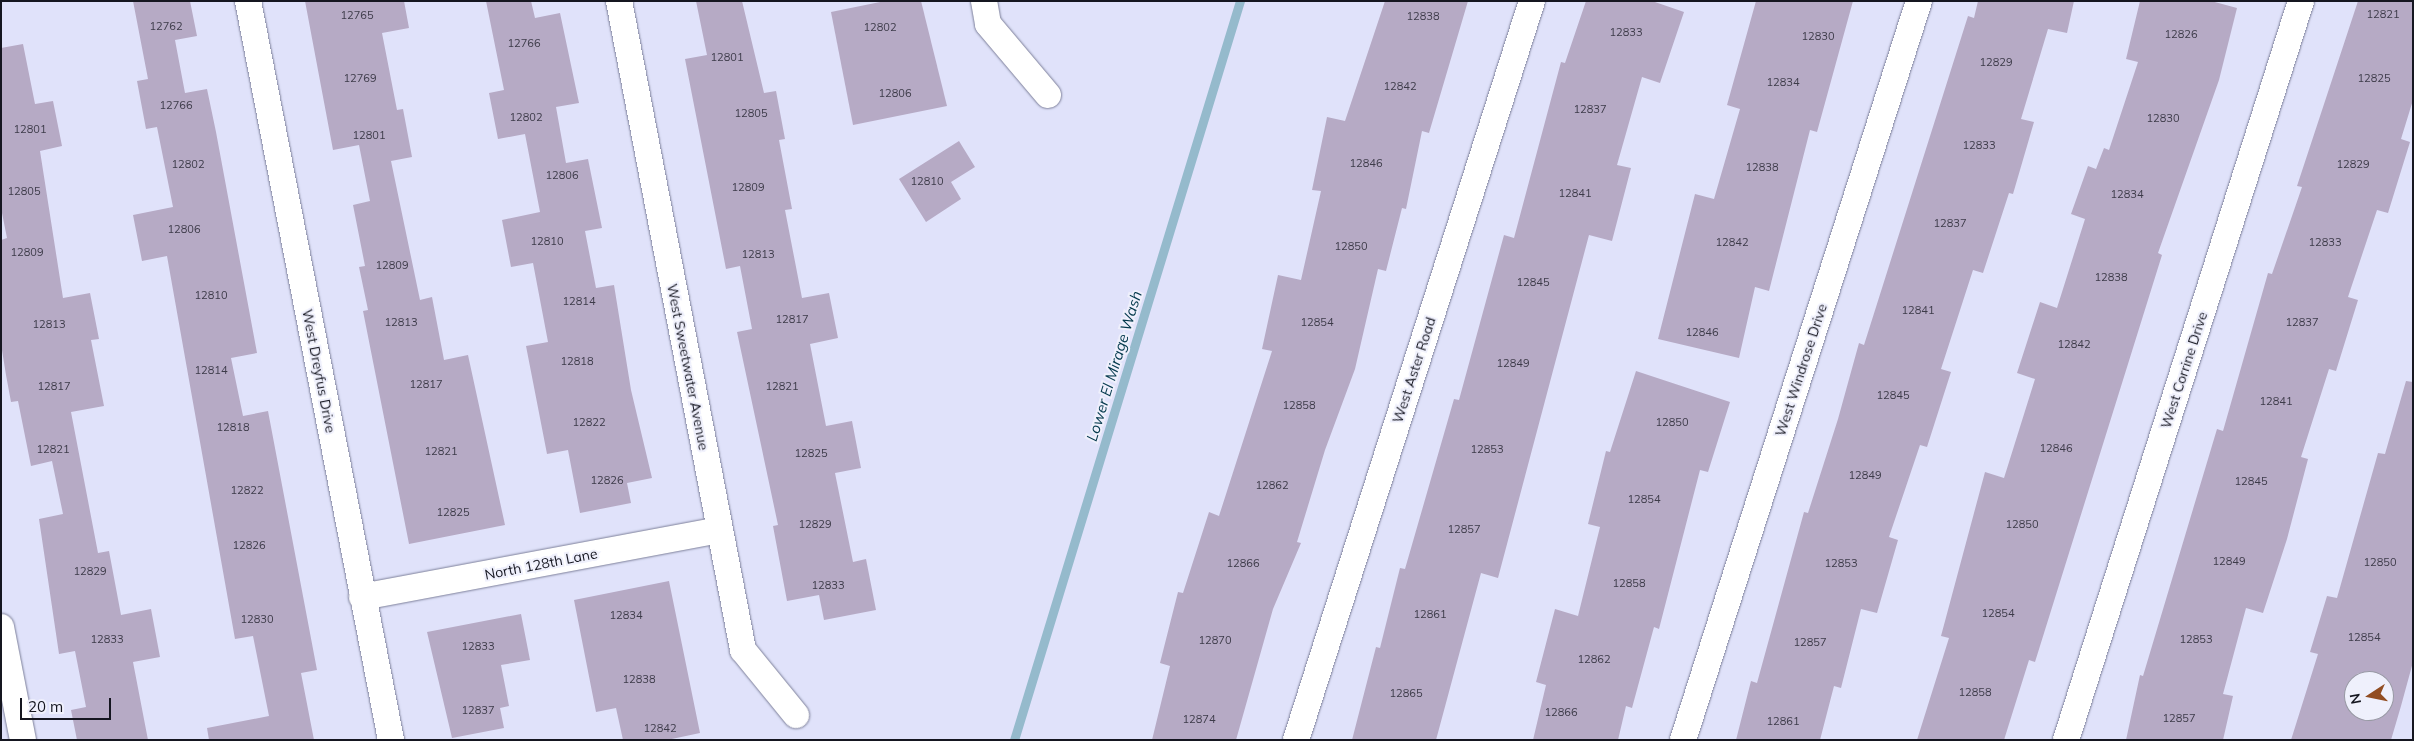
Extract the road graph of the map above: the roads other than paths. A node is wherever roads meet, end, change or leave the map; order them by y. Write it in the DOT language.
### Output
graph roads {
  1 [pos="248,1"];
  2 [pos="619,1"];
  3 [pos="984,1"];
  4 [pos="1532,1"];
  5 [pos="1918,1"];
  6 [pos="2301,1"];
  7 [pos="1048,95"];
  8 [pos="719,530"];
  9 [pos="362,597"];
  10 [pos="1,627"];
  11 [pos="796,715"];
  12 [pos="23,740"];
  13 [pos="391,740"];
  14 [pos="1296,740"];
  15 [pos="1683,740"];
  16 [pos="2066,740"];
  1 -- 9 [label="street, West Dreyfus Drive"];
  2 -- 8 [label="street, West Sweetwater Avenue"];
  3 -- 7 [label="street"];
  4 -- 14 [label="street, West Aster Road"];
  5 -- 15 [label="street, West Windrose Drive"];
  6 -- 16 [label="street, West Corrine Drive"];
  8 -- 9 [label="street, North 128th Lane"];
  8 -- 11 [label="street, West Sweetwater Avenue"];
  9 -- 13 [label="street, West Dreyfus Drive"];
  10 -- 12 [label="street"];
}
